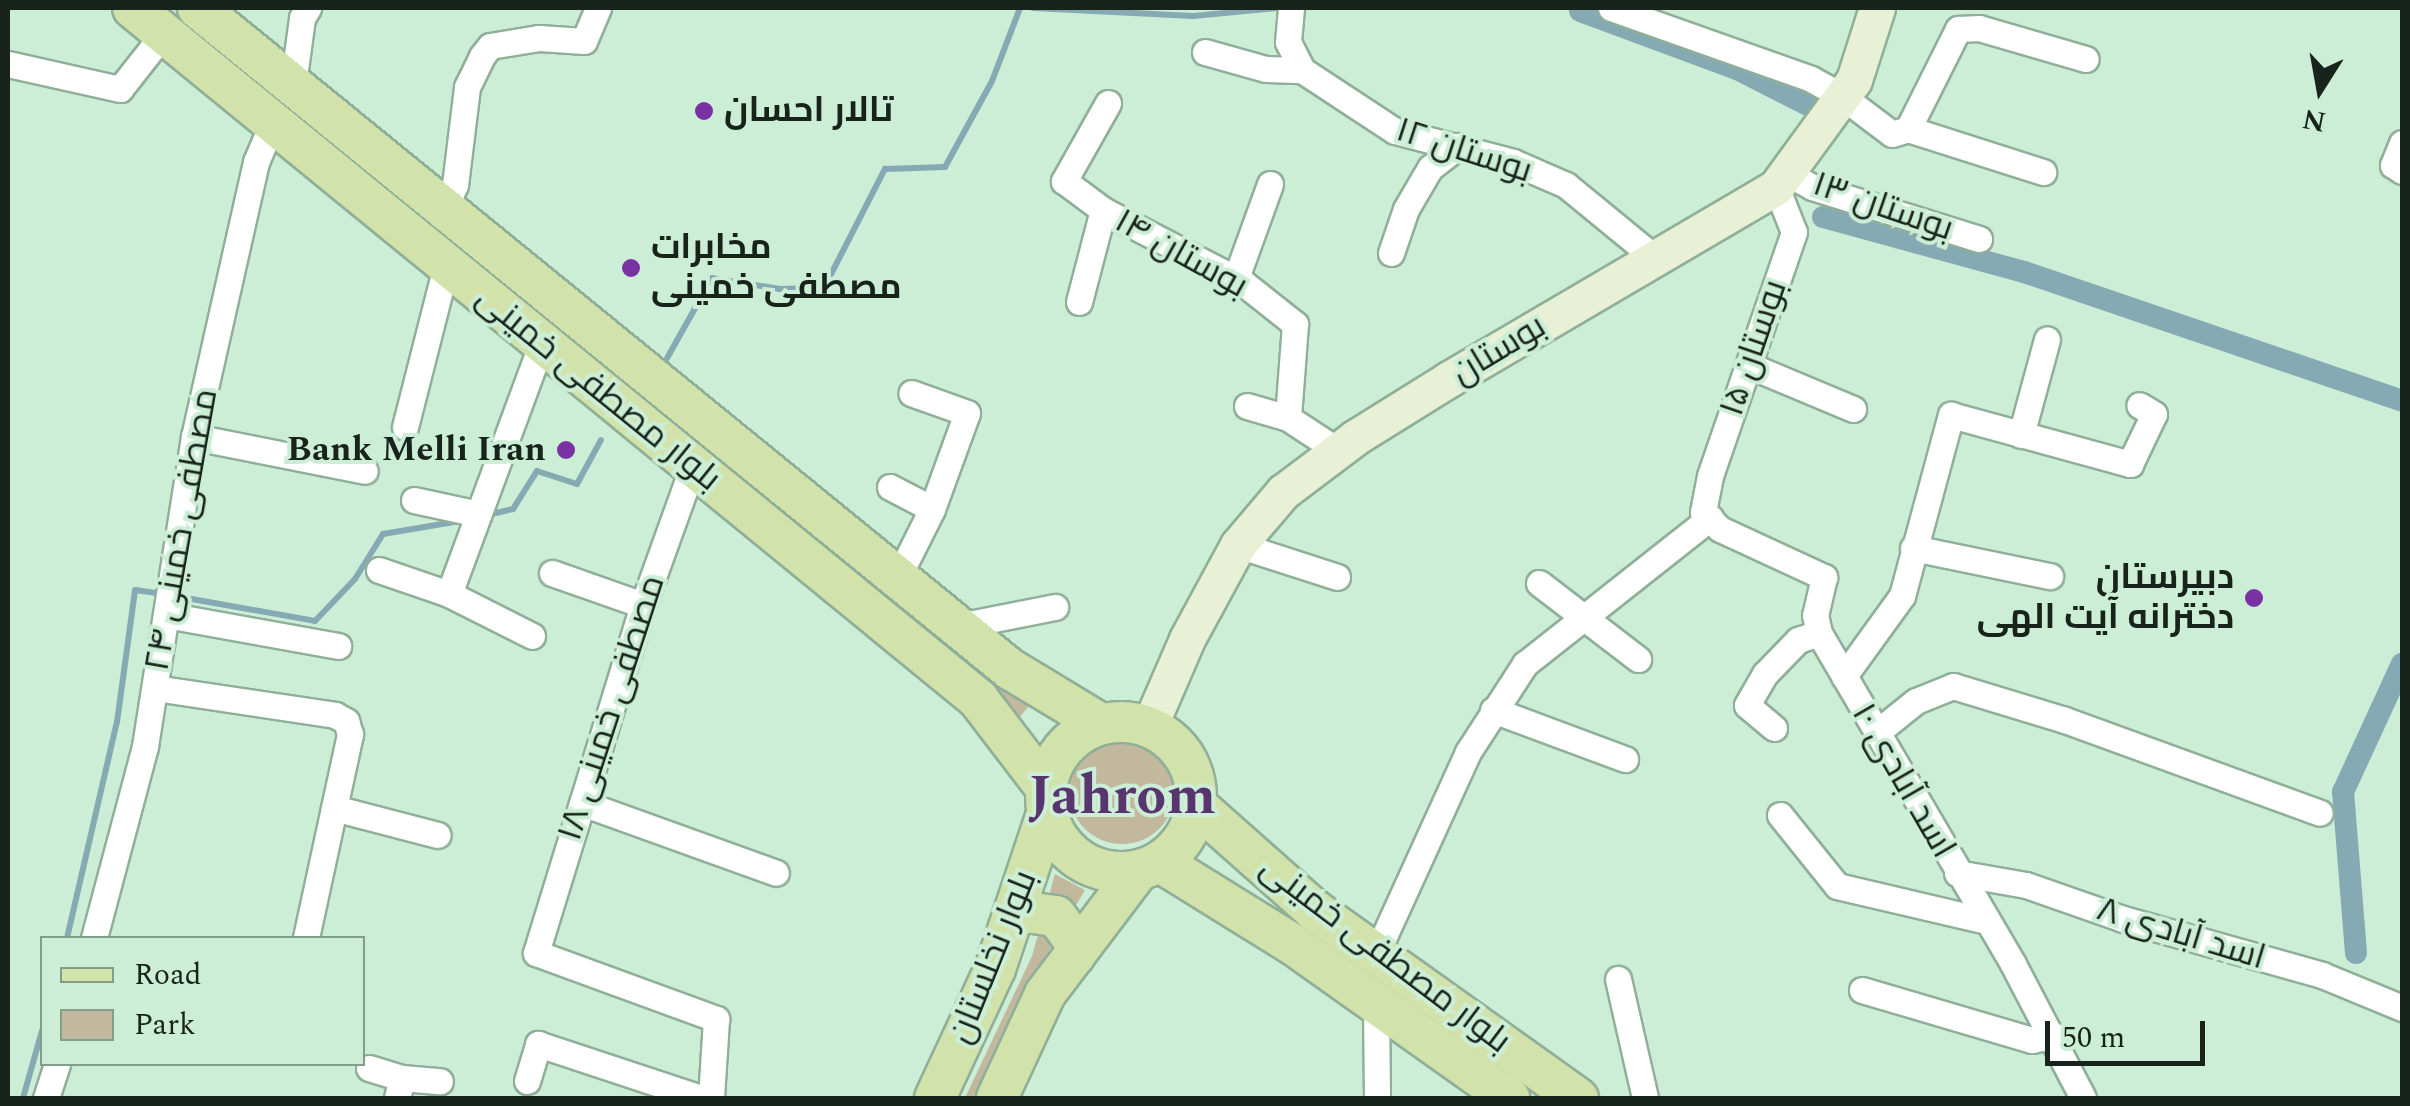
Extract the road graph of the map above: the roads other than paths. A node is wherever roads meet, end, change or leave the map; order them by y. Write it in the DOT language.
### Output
graph roads {
  1 [pos="198,8"];
  2 [pos="308,8"];
  3 [pos="598,8"];
  4 [pos="1291,8"];
  5 [pos="1611,8"];
  6 [pos="1878,8"];
  7 [pos="145,15"];
  8 [pos="1206,52"];
  9 [pos="2086,59"];
  10 [pos="8,64"];
  11 [pos="1302,70"];
  12 [pos="293,84"];
  13 [pos="1843,97"];
  14 [pos="1108,102"];
  15 [pos="274,122"];
  16 [pos="1908,129"];
  17 [pos="2402,143"];
  18 [pos="1458,146"];
  19 [pos="2402,171"];
  20 [pos="2043,172"];
  21 [pos="1782,180"];
  22 [pos="1270,184"];
  23 [pos="444,208"];
  24 [pos="1103,210"];
  25 [pos="1979,240"];
  26 [pos="1391,253"];
  27 [pos="1655,258"];
  28 [pos="446,266"];
  29 [pos="1236,278"];
  30 [pos="1080,302"];
  31 [pos="2047,340"];
  32 [pos="542,342"];
  33 [pos="1748,365"];
  34 [pos="911,393"];
  35 [pos="2139,405"];
  36 [pos="1247,406"];
  37 [pos="1853,409"];
  38 [pos="1288,418"];
  39 [pos="406,427"];
  40 [pos="2021,435"];
  41 [pos="194,437"];
  42 [pos="1340,452"];
  43 [pos="693,466"];
  44 [pos="365,471"];
  45 [pos="890,487"];
  46 [pos="414,500"];
  47 [pos="932,509"];
  48 [pos="478,514"];
  49 [pos="1706,515"];
  50 [pos="1238,546"];
  51 [pos="1913,548"];
  52 [pos="378,570"];
  53 [pos="552,573"];
  54 [pos="2050,576"];
  55 [pos="898,577"];
  56 [pos="1337,577"];
  57 [pos="1539,583"];
  58 [pos="449,594"];
  59 [pos="643,605"];
  60 [pos="1055,607"];
  61 [pos="166,616"];
  62 [pos="1586,618"];
  63 [pos="958,626"];
  64 [pos="1819,633"];
  65 [pos="532,636"];
  66 [pos="338,646"];
  67 [pos="1638,660"];
  68 [pos="1844,676"];
  69 [pos="155,688"];
  70 [pos="1492,710"];
  71 [pos="1101,724"];
  72 [pos="1150,727"];
  73 [pos="1774,728"];
  74 [pos="1876,734"];
  75 [pos="1625,759"];
  76 [pos="1046,801"];
  77 [pos="582,803"];
  78 [pos="1197,806"];
  79 [pos="334,808"];
  80 [pos="2320,813"];
  81 [pos="1780,816"];
  82 [pos="438,835"];
  83 [pos="1149,866"];
  84 [pos="1956,873"];
  85 [pos="776,874"];
  86 [pos="1013,918"];
  87 [pos="1986,920"];
  88 [pos="95,936"];
  89 [pos="306,936"];
  90 [pos="1376,954"];
  91 [pos="1075,955"];
  92 [pos="1618,979"];
  93 [pos="1862,990"];
  94 [pos="1376,1004"];
  95 [pos="2402,1008"];
  96 [pos="2052,1035"];
  97 [pos="56,1066"];
  98 [pos="368,1068"];
  99 [pos="440,1081"];
  100 [pos="528,1081"];
  101 [pos="399,1088"];
  102 [pos="46,1098"];
  103 [pos="701,1098"];
  104 [pos="711,1098"];
  105 [pos="935,1098"];
  106 [pos="997,1098"];
  107 [pos="1377,1098"];
  108 [pos="1509,1098"];
  109 [pos="1578,1098"];
  110 [pos="1645,1098"];
  111 [pos="2084,1098"];
  1 -- 12 [label="main road, بلوار مصطفی خمینی"];
  2 -- 12 [label="street"];
  3 -- 23 [label="street"];
  4 -- 11 [label="street"];
  5 -- 13 [label="street"];
  6 -- 13 [label="main road, بوستان"];
  7 -- 10 [label="street"];
  7 -- 15 [label="main road, بلوار مصطفی خمینی"];
  8 -- 11 [label="street, ۱۲ بوستان"];
  9 -- 16 [label="street"];
  11 -- 18 [label="street, ۱۲ بوستان"];
  12 -- 23 [label="main road, بلوار مصطفی خمینی"];
  13 -- 16 [label="street"];
  13 -- 21 [label="main road, بوستان"];
  14 -- 24 [label="street, بوستان ۱۴"];
  15 -- 28 [label="main road, بلوار مصطفی خمینی"];
  15 -- 41 [label="street, مصطفی خمینی ۲۴"];
  16 -- 20 [label="street"];
  17 -- 19 [label="street"];
  18 -- 26 [label="street"];
  18 -- 27 [label="street, ۱۲ بوستان"];
  21 -- 25 [label="street, بوستان ۱۳"];
  21 -- 27 [label="main road, بوستان"];
  21 -- 33 [label="street, بوستان ۱۵"];
  22 -- 29 [label="street"];
  23 -- 55 [label="main road, بلوار مصطفی خمینی"];
  24 -- 29 [label="street, بوستان ۱۴"];
  24 -- 30 [label="street"];
  27 -- 42 [label="main road, بوستان"];
  28 -- 32 [label="main road, بلوار مصطفی خمینی"];
  28 -- 39 [label="street"];
  29 -- 38 [label="street, بوستان ۱۴"];
  31 -- 40 [label="street"];
  32 -- 43 [label="main road, بلوار مصطفی خمینی"];
  32 -- 48 [label="street"];
  33 -- 37 [label="street"];
  33 -- 49 [label="street, بوستان ۱۵"];
  34 -- 47 [label="street"];
  35 -- 40 [label="street"];
  36 -- 38 [label="street"];
  38 -- 42 [label="street"];
  40 -- 51 [label="street"];
  41 -- 44 [label="street"];
  41 -- 61 [label="street, مصطفی خمینی ۲۴"];
  42 -- 50 [label="main road, بوستان"];
  43 -- 59 [label="street, مصطفی خمینی ۱۸"];
  43 -- 76 [label="main road, بلوار مصطفی خمینی"];
  45 -- 47 [label="street"];
  46 -- 48 [label="street"];
  47 -- 55 [label="street"];
  48 -- 58 [label="street"];
  49 -- 62 [label="street"];
  49 -- 64 [label="street"];
  50 -- 56 [label="street"];
  50 -- 72 [label="main road, بوستان"];
  51 -- 54 [label="street"];
  51 -- 68 [label="street"];
  52 -- 58 [label="street"];
  53 -- 59 [label="street"];
  55 -- 63 [label="main road, بلوار مصطفی خمینی"];
  57 -- 62 [label="street"];
  58 -- 65 [label="street"];
  59 -- 77 [label="street, مصطفی خمینی ۱۸"];
  60 -- 63 [label="street"];
  61 -- 66 [label="street"];
  61 -- 69 [label="street, مصطفی خمینی ۲۴"];
  62 -- 67 [label="street"];
  62 -- 70 [label="street"];
  63 -- 71 [label="main road, بلوار مصطفی خمینی"];
  64 -- 68 [label="street, اسد آبادی ۱۰"];
  64 -- 73 [label="street"];
  68 -- 74 [label="street, اسد آبادی ۱۰"];
  69 -- 79 [label="street"];
  69 -- 88 [label="street, مصطفی خمینی ۲۴"];
  70 -- 75 [label="street"];
  70 -- 90 [label="street"];
  71 -- 72 [label="main road"];
  71 -- 76 [label="main road"];
  72 -- 78 [label="main road"];
  74 -- 80 [label="street"];
  74 -- 84 [label="street, اسد آبادی ۱۰"];
  76 -- 83 [label="main road"];
  76 -- 86 [label="main road, بلوار نخلستان"];
  77 -- 85 [label="street"];
  77 -- 104 [label="street, مصطفی خمینی ۱۸"];
  78 -- 83 [label="main road"];
  78 -- 90 [label="main road, بلوار مصطفی خمینی"];
  79 -- 82 [label="street"];
  79 -- 89 [label="street"];
  81 -- 87 [label="street"];
  83 -- 91 [label="main road, بلوار نخلستان"];
  83 -- 94 [label="main road, بلوار مصطفی خمینی"];
  84 -- 87 [label="street, اسد آبادی ۱۰"];
  84 -- 95 [label="street, اسد آبادی ۸"];
  86 -- 91 [label="main road"];
  86 -- 105 [label="main road, بلوار نخلستان"];
  87 -- 96 [label="street, اسد آبادی ۱۰"];
  90 -- 109 [label="main road, بلوار مصطفی خمینی"];
  91 -- 106 [label="main road, بلوار نخلستان"];
  92 -- 110 [label="street"];
  93 -- 96 [label="street"];
  94 -- 107 [label="street"];
  94 -- 108 [label="main road, بلوار مصطفی خمینی"];
  96 -- 111 [label="street, اسد آبادی ۱۰"];
  97 -- 102 [label="street"];
  98 -- 101 [label="street"];
  99 -- 101 [label="street"];
  100 -- 103 [label="street"];
}
